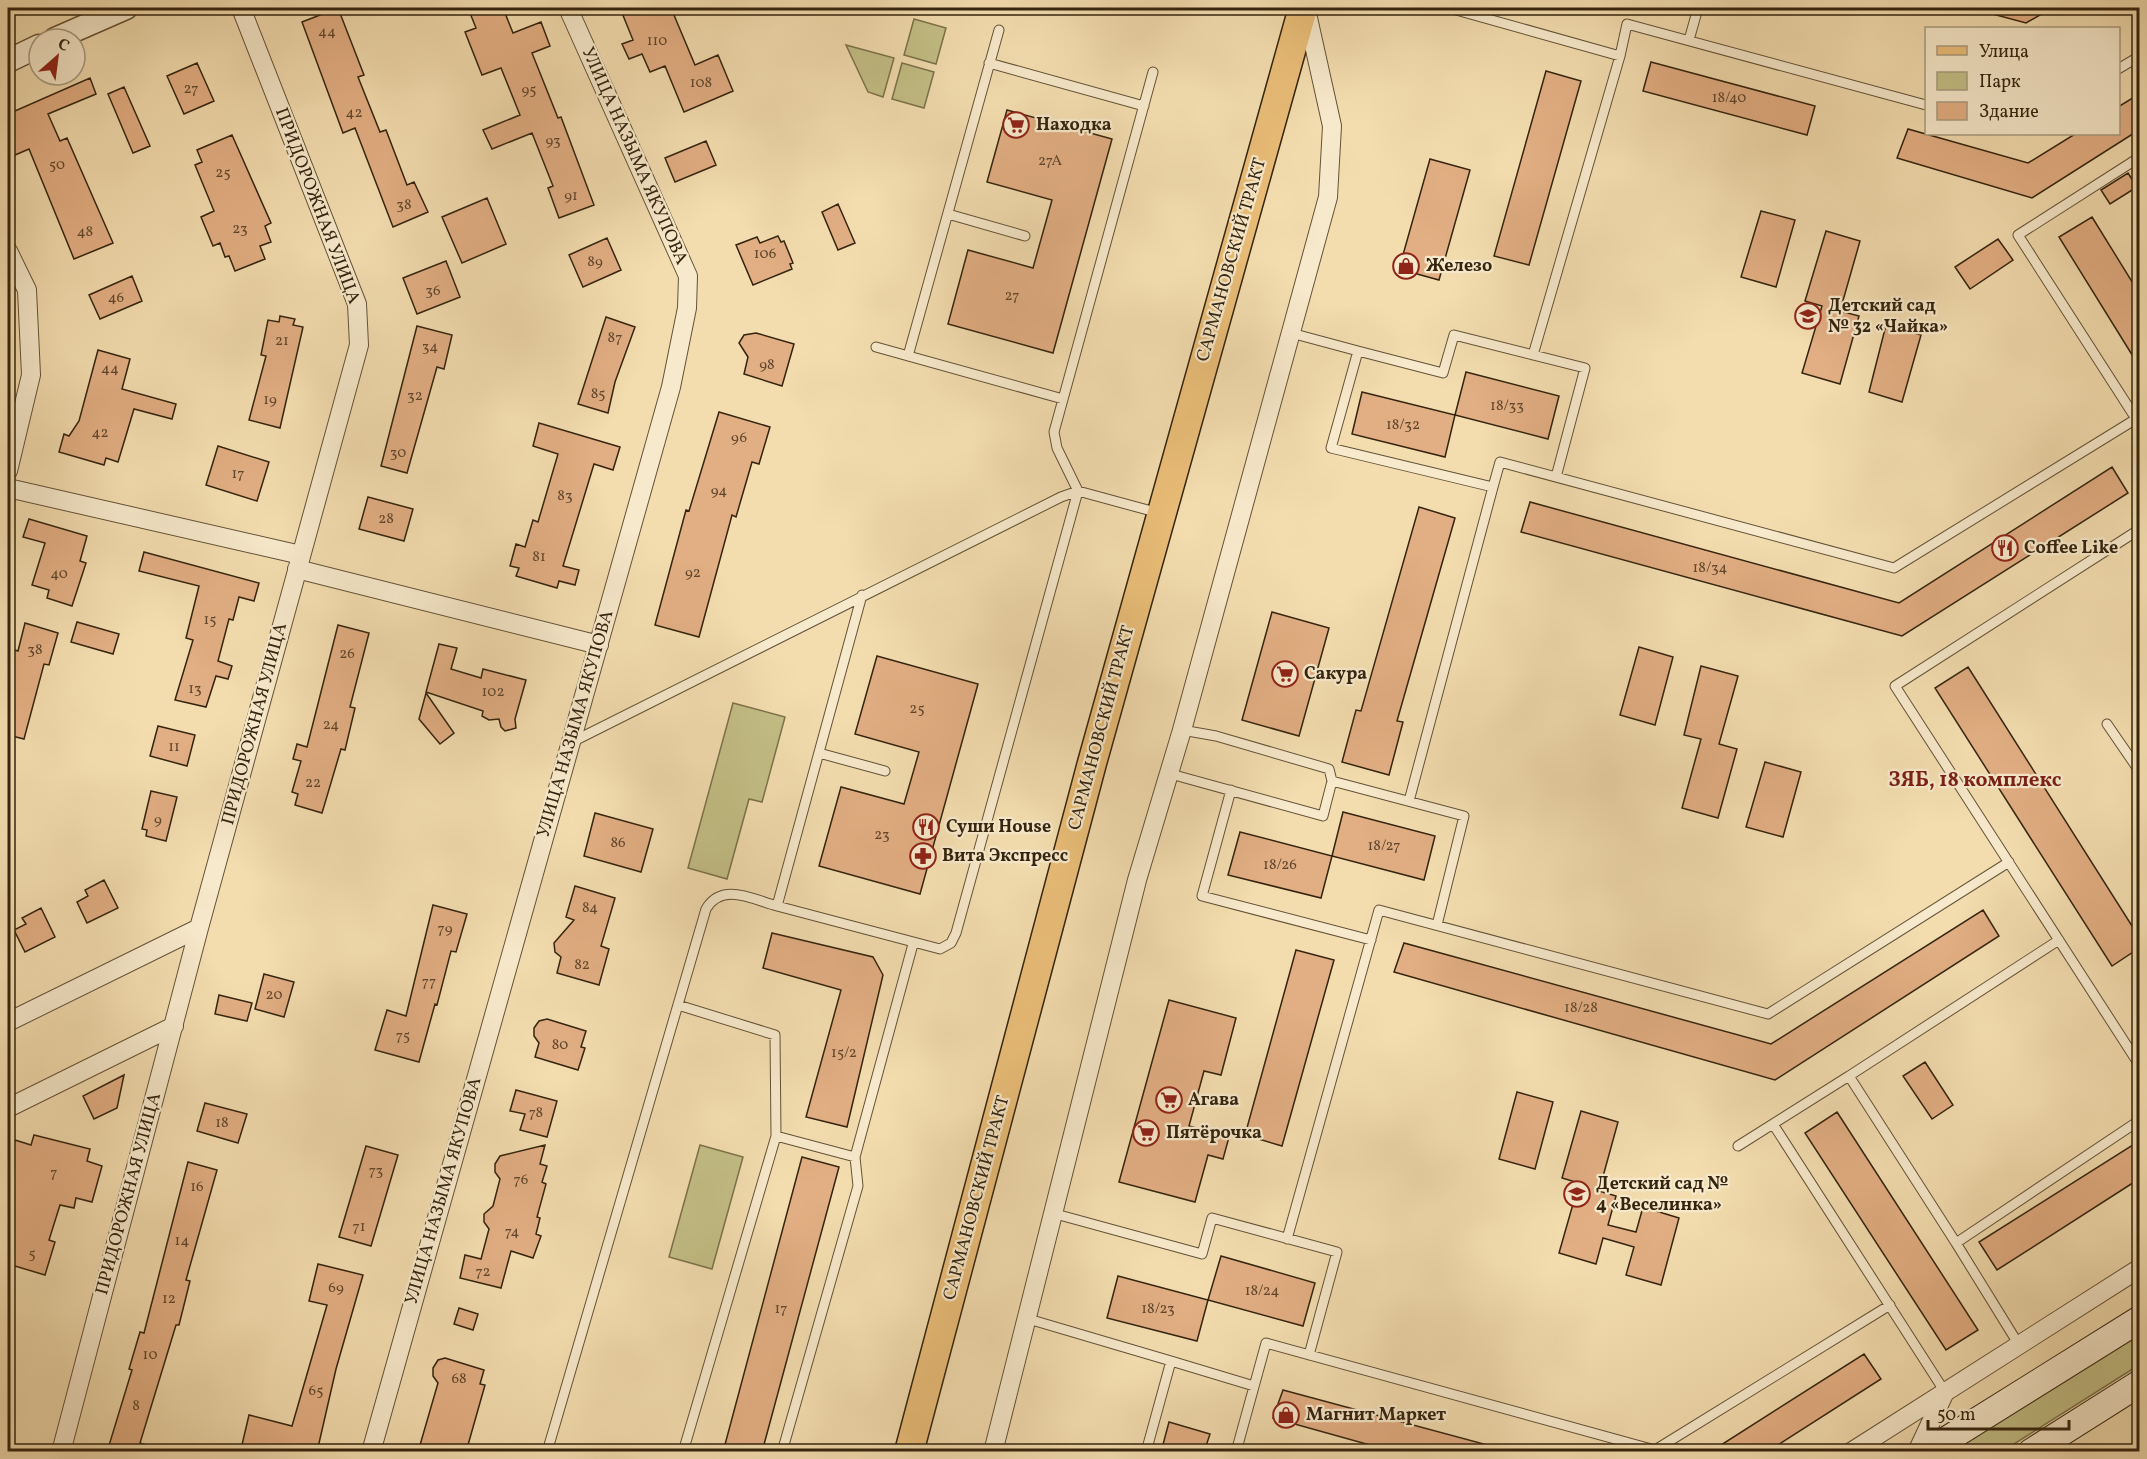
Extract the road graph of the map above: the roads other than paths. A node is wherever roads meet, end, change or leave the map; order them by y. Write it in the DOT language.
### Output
graph roads {
  1 [pos="126,8"];
  2 [pos="241,8"];
  3 [pos="568,8"];
  4 [pos="1304,8"];
  5 [pos="1449,8"];
  6 [pos="1698,8"];
  7 [pos="99,12"];
  8 [pos="75,27"];
  9 [pos="999,30"];
  10 [pos="1689,40"];
  11 [pos="27,52"];
  12 [pos="1620,56"];
  13 [pos="2139,56"];
  14 [pos="8,61"];
  15 [pos="989,63"];
  16 [pos="2120,68"];
  17 [pos="1154,72"];
  18 [pos="1925,105"];
  19 [pos="1144,106"];
  20 [pos="2139,157"];
  21 [pos="948,214"];
  22 [pos="1025,236"];
  23 [pos="8,251"];
  24 [pos="1291,333"];
  25 [pos="876,347"];
  26 [pos="1358,351"];
  27 [pos="1533,355"];
  28 [pos="908,356"];
  29 [pos="1063,399"];
  30 [pos="2138,422"];
  31 [pos="8,471"];
  32 [pos="1556,477"];
  33 [pos="1493,487"];
  34 [pos="8,488"];
  35 [pos="1078,490"];
  36 [pos="1161,513"];
  37 [pos="2139,530"];
  38 [pos="299,562"];
  39 [pos="862,595"];
  40 [pos="599,645"];
  41 [pos="2108,724"];
  42 [pos="1182,730"];
  43 [pos="571,742"];
  44 [pos="819,753"];
  45 [pos="885,771"];
  46 [pos="2139,772"];
  47 [pos="1167,773"];
  48 [pos="1332,781"];
  49 [pos="1231,790"];
  50 [pos="1409,801"];
  51 [pos="2009,862"];
  52 [pos="777,906"];
  53 [pos="1437,925"];
  54 [pos="199,928"];
  55 [pos="1371,940"];
  56 [pos="2059,940"];
  57 [pos="913,944"];
  58 [pos="678,1005"];
  59 [pos="8,1022"];
  60 [pos="174,1026"];
  61 [pos="2139,1066"];
  62 [pos="1848,1076"];
  63 [pos="8,1108"];
  64 [pos="2139,1120"];
  65 [pos="1773,1124"];
  66 [pos="776,1136"];
  67 [pos="1738,1146"];
  68 [pos="855,1157"];
  69 [pos="1052,1213"];
  70 [pos="1287,1239"];
  71 [pos="1956,1243"];
  72 [pos="2139,1268"];
  73 [pos="1890,1305"];
  74 [pos="1025,1318"];
  75 [pos="2139,1319"];
  76 [pos="2019,1345"];
  77 [pos="1309,1355"];
  78 [pos="1171,1361"];
  79 [pos="2139,1383"];
  80 [pos="1254,1386"];
  81 [pos="1945,1392"];
  82 [pos="993,1451"];
  83 [pos="61,1452"];
  84 [pos="371,1452"];
  85 [pos="547,1452"];
  86 [pos="683,1452"];
  87 [pos="782,1452"];
  88 [pos="909,1452"];
  89 [pos="1146,1452"];
  90 [pos="1236,1452"];
  91 [pos="1851,1452"];
  92 [pos="1917,1452"];
  93 [pos="1927,1452"];
  94 [pos="2031,1452"];
  1 -- 7 [label="street"];
  2 -- 38 [label="street, ПРИДОРОЖНАЯ УЛИЦА"];
  3 -- 40 [label="street, УЛИЦА НАЗЫМА ЯКУПОВА"];
  4 -- 24 [label="street"];
  4 -- 36 [label="main road, САРМАНОВСКИЙ ТРАКТ"];
  5 -- 12 [label="lane"];
  6 -- 10 [label="lane"];
  7 -- 8 [label="street"];
  9 -- 15 [label="lane"];
  10 -- 12 [label="lane"];
  10 -- 18 [label="lane"];
  11 -- 14 [label="street"];
  12 -- 27 [label="lane"];
  13 -- 16 [label="lane"];
  15 -- 19 [label="lane"];
  15 -- 21 [label="lane"];
  17 -- 19 [label="lane"];
  19 -- 29 [label="lane"];
  20 -- 30 [label="lane"];
  21 -- 22 [label="lane"];
  21 -- 28 [label="lane"];
  23 -- 31 [label="street"];
  24 -- 26 [label="lane"];
  24 -- 42 [label="street"];
  25 -- 28 [label="lane"];
  26 -- 27 [label="lane"];
  26 -- 33 [label="lane"];
  27 -- 32 [label="lane"];
  28 -- 29 [label="lane"];
  29 -- 35 [label="lane"];
  30 -- 32 [label="lane"];
  32 -- 33 [label="lane"];
  33 -- 50 [label="lane"];
  34 -- 38 [label="street"];
  35 -- 36 [label="lane"];
  35 -- 39 [label="lane"];
  35 -- 57 [label="lane"];
  36 -- 88 [label="main road, САРМАНОВСКИЙ ТРАКТ"];
  37 -- 51 [label="lane"];
  38 -- 40 [label="street"];
  38 -- 54 [label="street, ПРИДОРОЖНАЯ УЛИЦА"];
  39 -- 43 [label="lane"];
  39 -- 44 [label="lane"];
  40 -- 43 [label="street, УЛИЦА НАЗЫМА ЯКУПОВА"];
  41 -- 46 [label="lane"];
  42 -- 47 [label="street"];
  42 -- 48 [label="lane"];
  43 -- 84 [label="street, УЛИЦА НАЗЫМА ЯКУПОВА"];
  44 -- 45 [label="lane"];
  44 -- 52 [label="lane"];
  47 -- 49 [label="lane"];
  47 -- 69 [label="street"];
  48 -- 49 [label="lane"];
  48 -- 50 [label="lane"];
  49 -- 55 [label="lane"];
  50 -- 53 [label="lane"];
  51 -- 53 [label="lane"];
  51 -- 56 [label="lane"];
  52 -- 57 [label="lane"];
  52 -- 58 [label="lane"];
  53 -- 55 [label="lane"];
  54 -- 59 [label="street"];
  54 -- 60 [label="street, ПРИДОРОЖНАЯ УЛИЦА"];
  55 -- 70 [label="lane"];
  56 -- 61 [label="lane"];
  56 -- 62 [label="lane"];
  57 -- 68 [label="lane"];
  58 -- 66 [label="lane"];
  58 -- 85 [label="lane"];
  60 -- 63 [label="street"];
  60 -- 83 [label="street, ПРИДОРОЖНАЯ УЛИЦА"];
  62 -- 65 [label="lane"];
  62 -- 71 [label="lane"];
  64 -- 71 [label="lane"];
  65 -- 67 [label="lane"];
  65 -- 73 [label="lane"];
  66 -- 68 [label="lane"];
  66 -- 86 [label="lane"];
  68 -- 87 [label="lane"];
  69 -- 70 [label="lane"];
  69 -- 74 [label="street"];
  70 -- 77 [label="lane"];
  71 -- 76 [label="lane"];
  72 -- 76 [label="street"];
  73 -- 77 [label="lane"];
  73 -- 81 [label="lane"];
  74 -- 78 [label="lane"];
  74 -- 82 [label="street"];
  75 -- 93 [label="main road"];
  76 -- 81 [label="street"];
  77 -- 80 [label="lane"];
  78 -- 80 [label="lane"];
  78 -- 89 [label="lane"];
  79 -- 94 [label="main road"];
  80 -- 90 [label="lane"];
  81 -- 91 [label="street"];
  81 -- 92 [label="street"];
}
